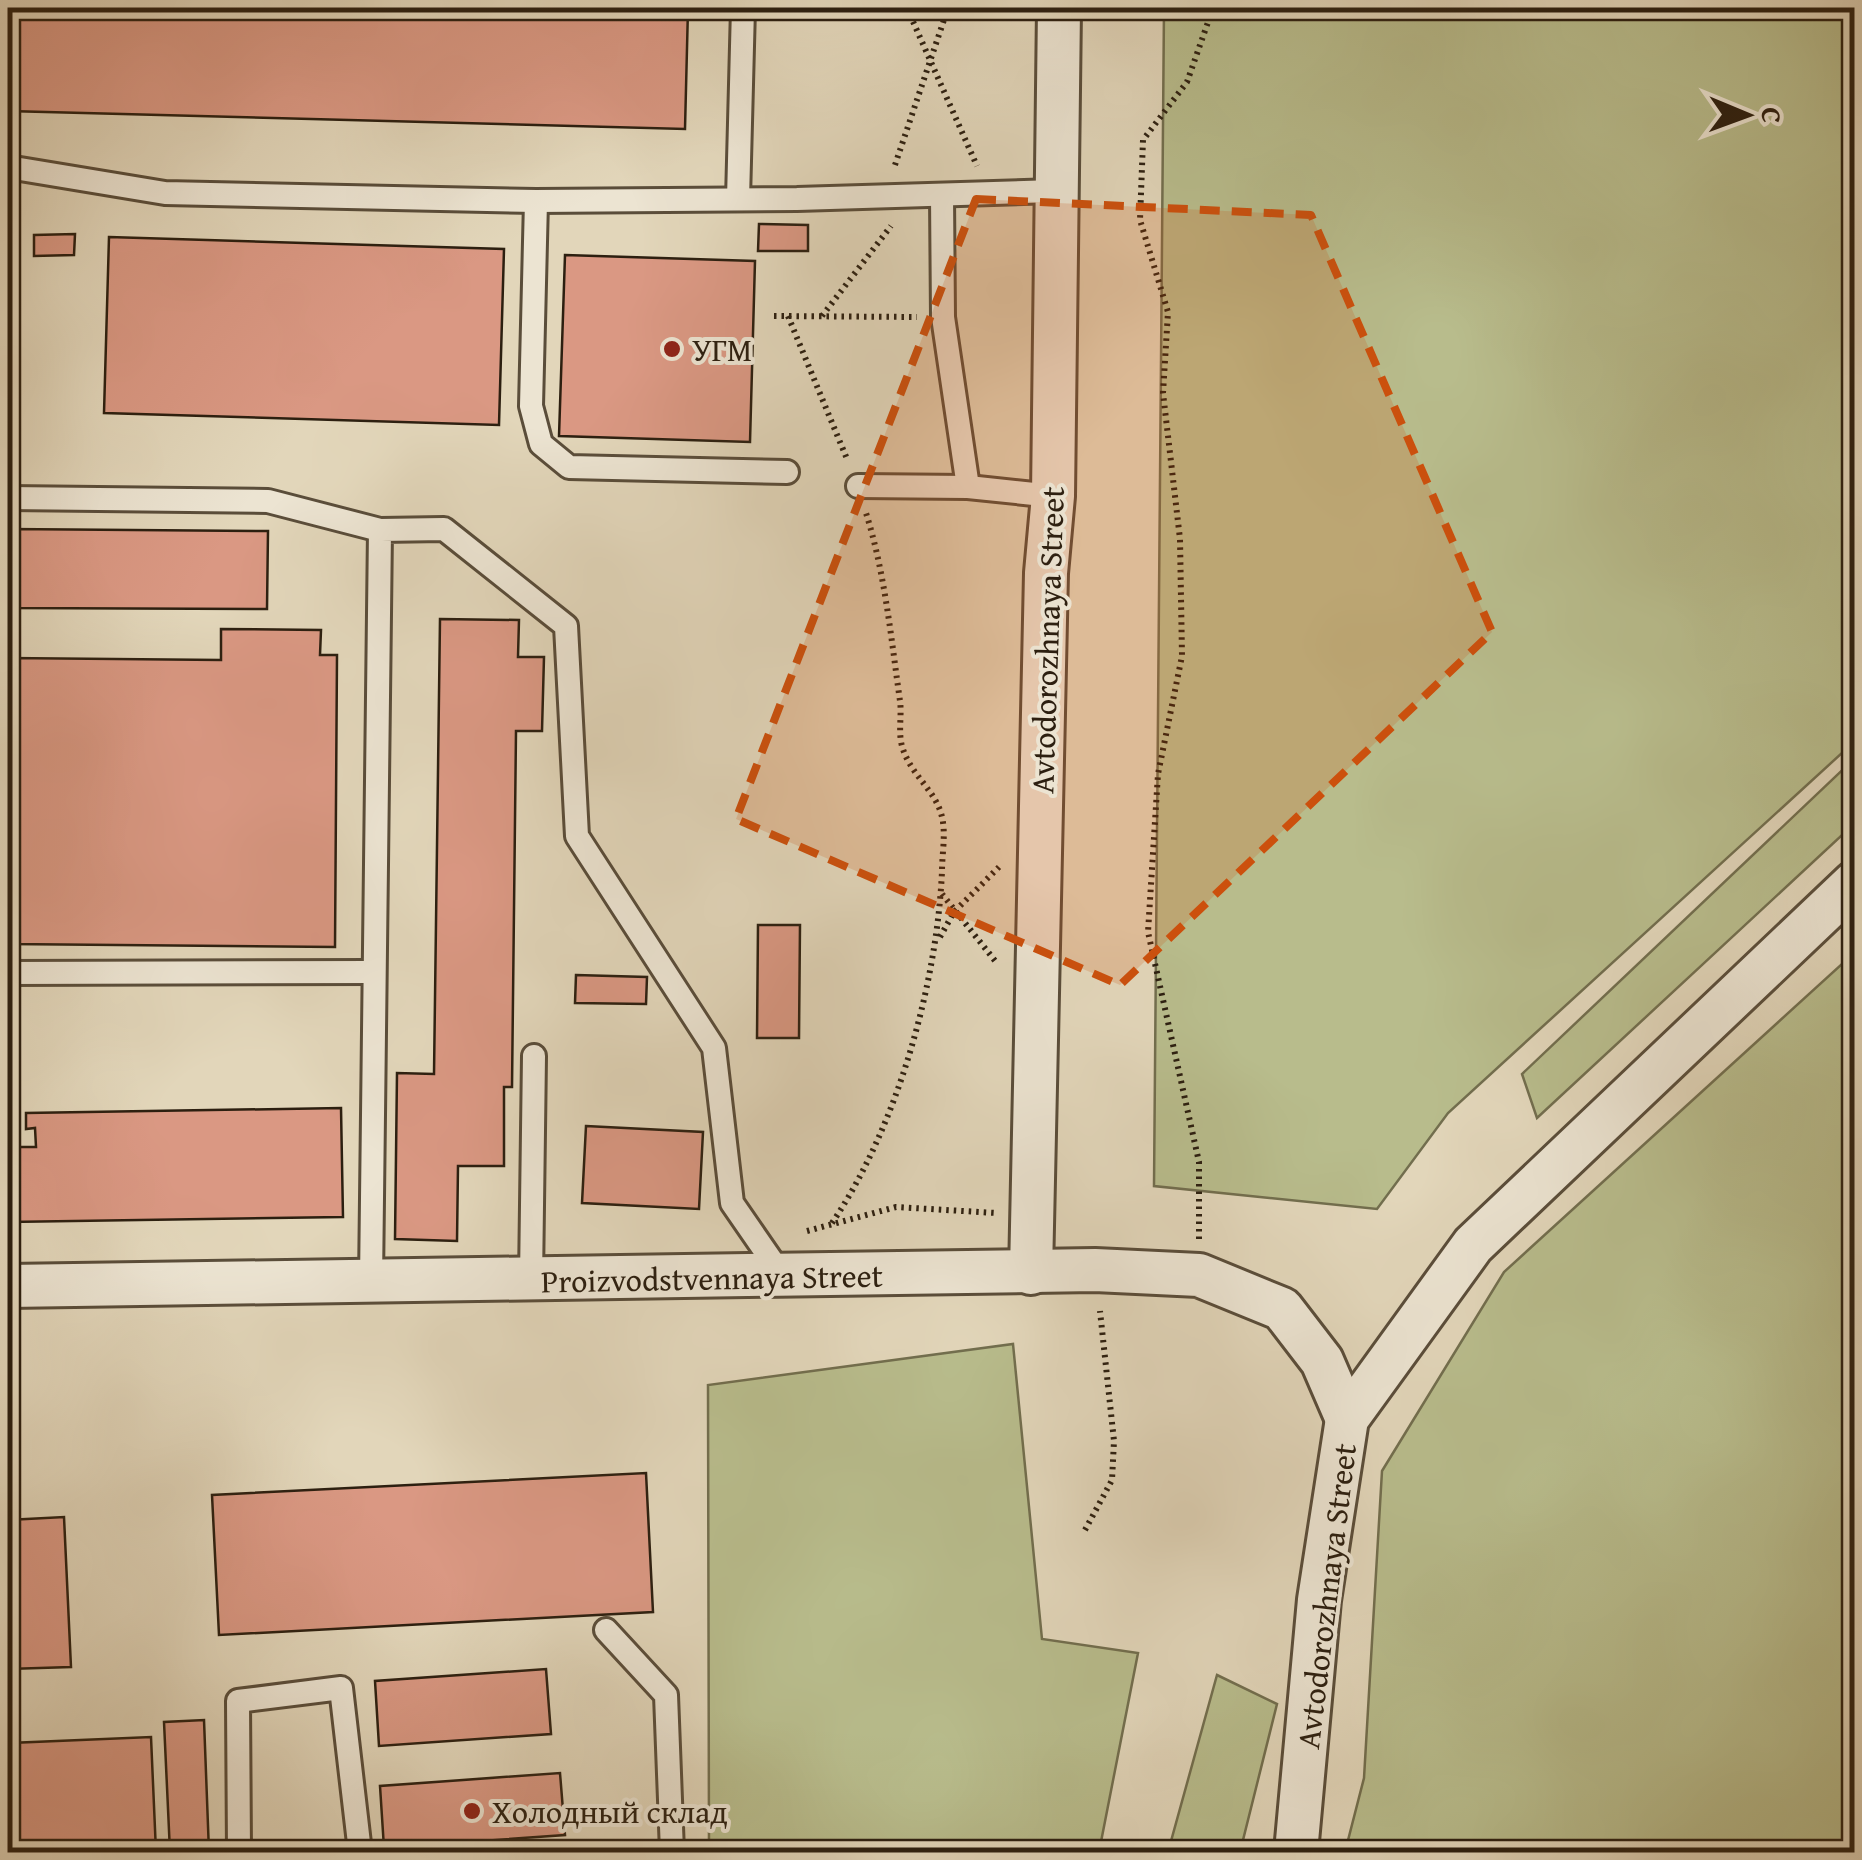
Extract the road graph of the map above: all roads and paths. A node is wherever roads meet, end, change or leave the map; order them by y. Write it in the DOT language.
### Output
graph roads {
  1 [pos="743,8"];
  2 [pos="907,8"];
  3 [pos="1059,8"];
  4 [pos="1213,8"];
  5 [pos="8,166"];
  6 [pos="1055,190"];
  7 [pos="989,194"];
  8 [pos="942,196"];
  9 [pos="738,199"];
  10 [pos="536,201"];
  11 [pos="774,316"];
  12 [pos="788,316"];
  13 [pos="943,317"];
  14 [pos="788,472"];
  15 [pos="858,486"];
  16 [pos="968,487"];
  17 [pos="1053,496"];
  18 [pos="8,498"];
  19 [pos="380,530"];
  20 [pos="1006,860"];
  21 [pos="1854,883"];
  22 [pos="941,893"];
  23 [pos="954,912"];
  24 [pos="937,943"];
  25 [pos="1003,967"];
  26 [pos="373,972"];
  27 [pos="8,973"];
  28 [pos="534,1056"];
  29 [pos="1032,1210"];
  30 [pos="832,1223"];
  31 [pos="800,1233"];
  32 [pos="1095,1270"];
  33 [pos="1031,1273"];
  34 [pos="1199,1275"];
  35 [pos="783,1277"];
  36 [pos="532,1280"];
  37 [pos="371,1282"];
  38 [pos="8,1286"];
  39 [pos="1347,1419"];
  40 [pos="1084,1530"];
  41 [pos="606,1630"];
  42 [pos="239,1852"];
  43 [pos="360,1852"];
  44 [pos="672,1852"];
  45 [pos="1296,1852"];
  1 -- 9 [label="lane"];
  2 -- 7 [label="path"];
  3 -- 6 [label="street, Avtodorozhnaya Street"];
  4 -- 34 [label="path"];
  5 -- 10 [label="lane"];
  6 -- 7 [label="lane"];
  6 -- 17 [label="street, Avtodorozhnaya Street"];
  7 -- 8 [label="lane"];
  8 -- 9 [label="lane"];
  8 -- 13 [label="lane"];
  9 -- 10 [label="lane"];
  10 -- 14 [label="lane"];
  11 -- 12 [label="path"];
  12 -- 13 [label="path"];
  12 -- 15 [label="path"];
  13 -- 16 [label="lane"];
  15 -- 16 [label="lane"];
  15 -- 22 [label="path"];
  16 -- 17 [label="lane"];
  17 -- 29 [label="street, Avtodorozhnaya Street"];
  18 -- 19 [label="lane"];
  19 -- 26 [label="lane"];
  19 -- 35 [label="lane"];
  20 -- 23 [label="path"];
  21 -- 39 [label="street, Avtodorozhnaya Street"];
  22 -- 23 [label="path"];
  22 -- 24 [label="path"];
  23 -- 24 [label="path"];
  23 -- 25 [label="path"];
  24 -- 30 [label="path"];
  26 -- 27 [label="lane"];
  26 -- 37 [label="lane"];
  28 -- 36 [label="lane"];
  29 -- 30 [label="path"];
  29 -- 33 [label="street, Avtodorozhnaya Street"];
  30 -- 31 [label="path"];
  32 -- 33 [label="street, Proizvodstvennaya Street"];
  32 -- 34 [label="street, Proizvodstvennaya Street"];
  32 -- 40 [label="path"];
  33 -- 35 [label="street, Proizvodstvennaya Street"];
  34 -- 39 [label="street, Proizvodstvennaya Street"];
  35 -- 36 [label="street, Proizvodstvennaya Street"];
  36 -- 37 [label="street, Proizvodstvennaya Street"];
  37 -- 38 [label="street, Proizvodstvennaya Street"];
  39 -- 45 [label="street, Avtodorozhnaya Street"];
  41 -- 44 [label="lane"];
  42 -- 43 [label="lane"];
}
